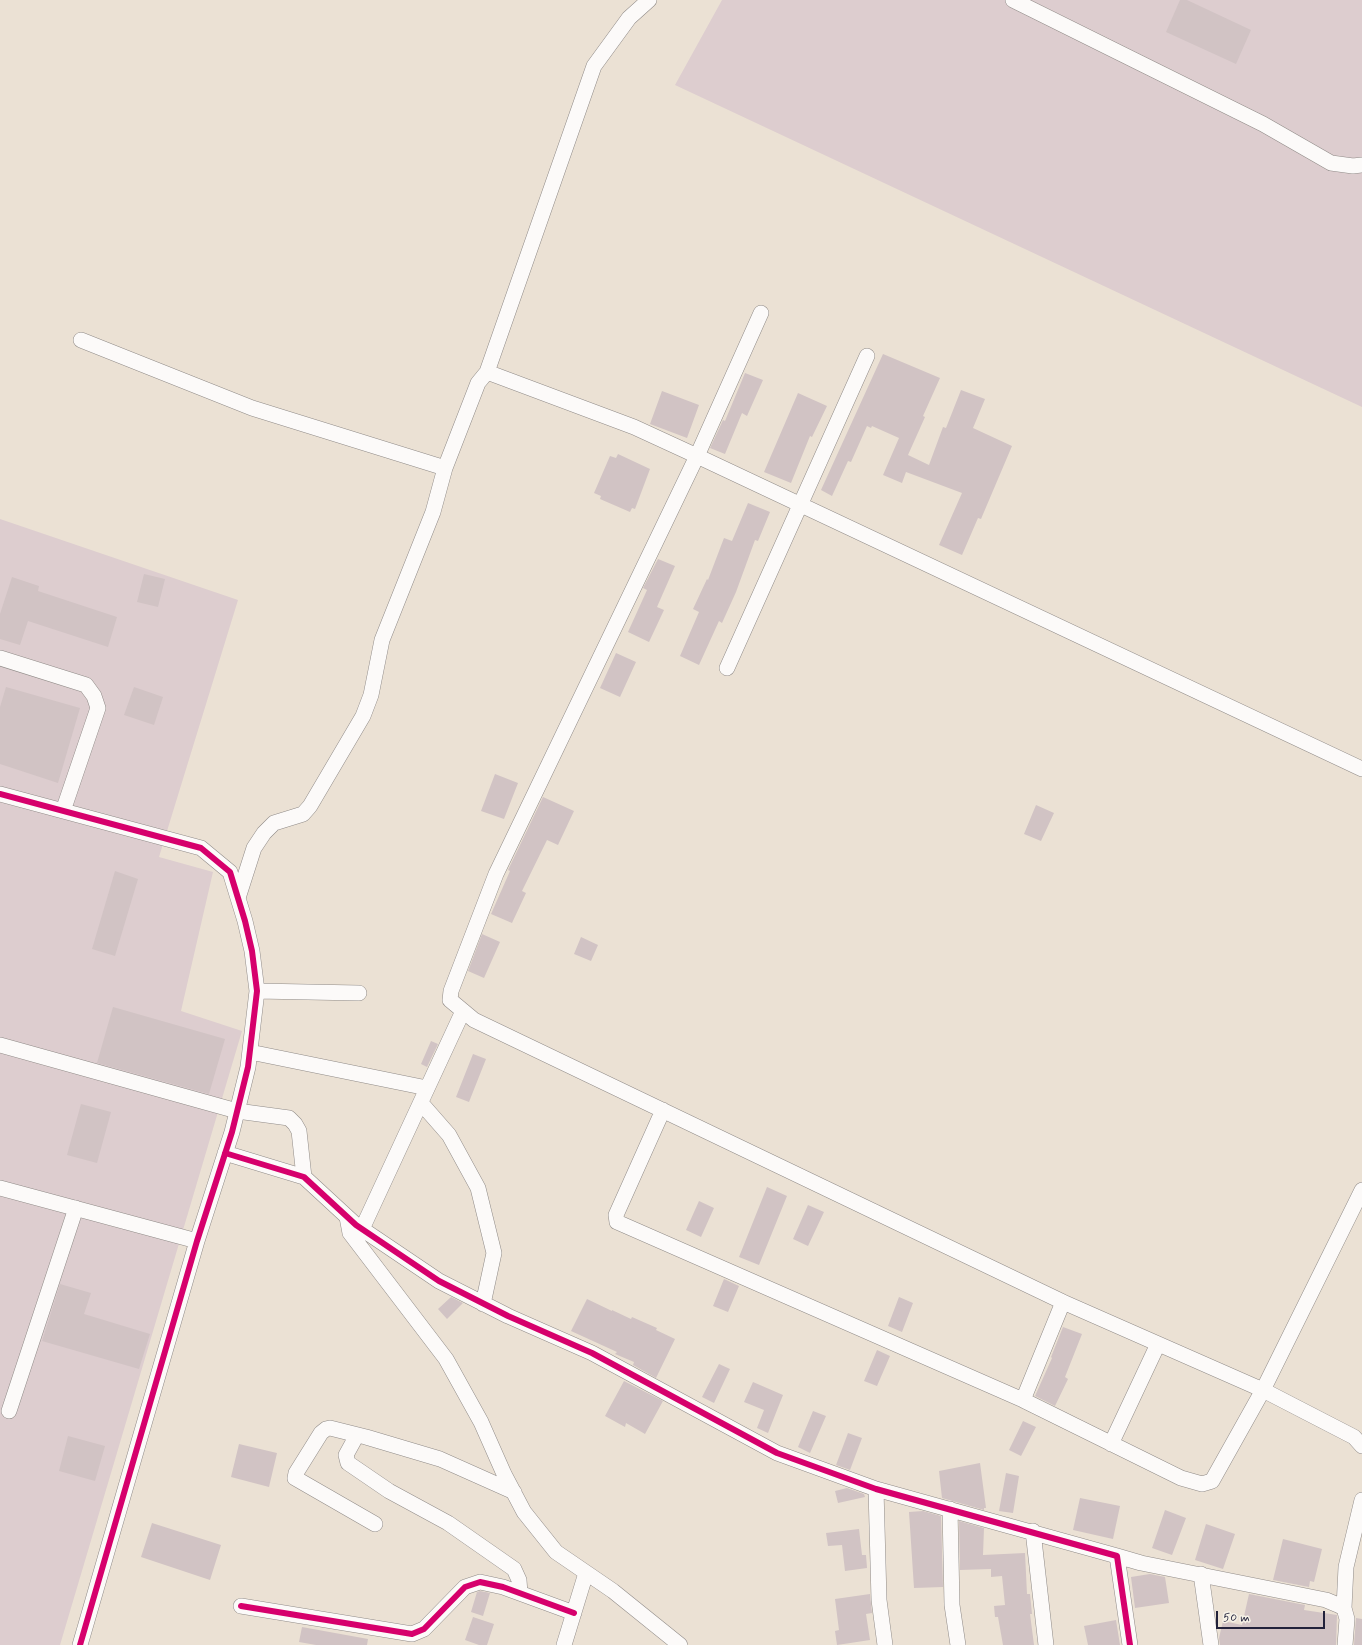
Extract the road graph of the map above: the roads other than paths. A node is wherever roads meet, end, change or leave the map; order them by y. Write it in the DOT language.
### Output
graph roads {
  1 [pos="649,0"];
  2 [pos="1013,0"];
  3 [pos="1359,167"];
  4 [pos="760,313"];
  5 [pos="81,340"];
  6 [pos="867,356"];
  7 [pos="487,372"];
  8 [pos="697,456"];
  9 [pos="445,468"];
  10 [pos="799,504"];
  11 [pos="0,658"];
  12 [pos="727,668"];
  13 [pos="1362,769"];
  14 [pos="0,794"];
  15 [pos="63,811"];
  16 [pos="238,898"];
  17 [pos="257,991"];
  18 [pos="359,993"];
  19 [pos="463,1012"];
  20 [pos="0,1045"];
  21 [pos="250,1052"];
  22 [pos="427,1088"];
  23 [pos="421,1103"];
  24 [pos="663,1110"];
  25 [pos="237,1111"];
  26 [pos="225,1153"];
  27 [pos="304,1178"];
  28 [pos="0,1188"];
  29 [pos="1362,1190"];
  30 [pos="76,1208"];
  31 [pos="347,1218"];
  32 [pos="362,1229"];
  33 [pos="197,1241"];
  34 [pos="1063,1302"];
  35 [pos="483,1304"];
  36 [pos="1158,1344"];
  37 [pos="1262,1390"];
  38 [pos="1022,1400"];
  39 [pos="9,1411"];
  40 [pos="357,1435"];
  41 [pos="1111,1444"];
  42 [pos="1362,1446"];
  43 [pos="876,1489"];
  44 [pos="514,1492"];
  45 [pos="1362,1500"];
  46 [pos="950,1509"];
  47 [pos="375,1524"];
  48 [pos="1033,1531"];
  49 [pos="1117,1556"];
  50 [pos="586,1573"];
  51 [pos="1201,1574"];
  52 [pos="520,1593"];
  53 [pos="241,1606"];
  54 [pos="1344,1608"];
  55 [pos="574,1613"];
  56 [pos="80,1645"];
  57 [pos="564,1645"];
  58 [pos="680,1645"];
  59 [pos="885,1645"];
  60 [pos="958,1645"];
  61 [pos="1046,1645"];
  62 [pos="1130,1645"];
  63 [pos="1211,1645"];
  64 [pos="1345,1645"];
  1 -- 7 [label="street"];
  2 -- 3 [label="street"];
  4 -- 8 [label="street"];
  5 -- 9 [label="street"];
  6 -- 10 [label="street"];
  7 -- 8 [label="street"];
  7 -- 9 [label="street"];
  8 -- 10 [label="street"];
  8 -- 19 [label="street"];
  9 -- 16 [label="street"];
  10 -- 12 [label="street"];
  10 -- 13 [label="street"];
  11 -- 15 [label="street"];
  14 -- 15 [label="street"];
  15 -- 16 [label="street"];
  16 -- 17 [label="street"];
  17 -- 18 [label="street"];
  17 -- 21 [label="street"];
  19 -- 22 [label="street"];
  19 -- 24 [label="street"];
  20 -- 25 [label="street"];
  21 -- 22 [label="street"];
  21 -- 25 [label="street"];
  22 -- 23 [label="street"];
  23 -- 32 [label="street"];
  23 -- 35 [label="street"];
  24 -- 34 [label="street"];
  24 -- 38 [label="street"];
  25 -- 26 [label="street"];
  25 -- 27 [label="street"];
  26 -- 27 [label="street"];
  26 -- 33 [label="street"];
  27 -- 31 [label="street"];
  28 -- 30 [label="street"];
  29 -- 37 [label="street"];
  30 -- 33 [label="street"];
  30 -- 39 [label="street"];
  31 -- 32 [label="street"];
  31 -- 44 [label="street"];
  32 -- 35 [label="street"];
  33 -- 56 [label="street"];
  34 -- 36 [label="street"];
  34 -- 38 [label="street"];
  35 -- 43 [label="street"];
  36 -- 37 [label="street"];
  36 -- 41 [label="street"];
  37 -- 41 [label="street"];
  37 -- 42 [label="street"];
  38 -- 41 [label="street"];
  40 -- 44 [label="street"];
  40 -- 47 [label="street"];
  40 -- 52 [label="street"];
  43 -- 46 [label="street"];
  43 -- 59 [label="street"];
  44 -- 50 [label="street"];
  45 -- 54 [label="street"];
  46 -- 48 [label="street"];
  46 -- 60 [label="street"];
  48 -- 49 [label="street"];
  48 -- 61 [label="street"];
  49 -- 51 [label="street"];
  49 -- 62 [label="street"];
  50 -- 55 [label="street"];
  50 -- 58 [label="street"];
  51 -- 54 [label="street"];
  51 -- 63 [label="street"];
  52 -- 53 [label="street"];
  52 -- 55 [label="street"];
  54 -- 64 [label="street"];
  55 -- 57 [label="street"];
}
